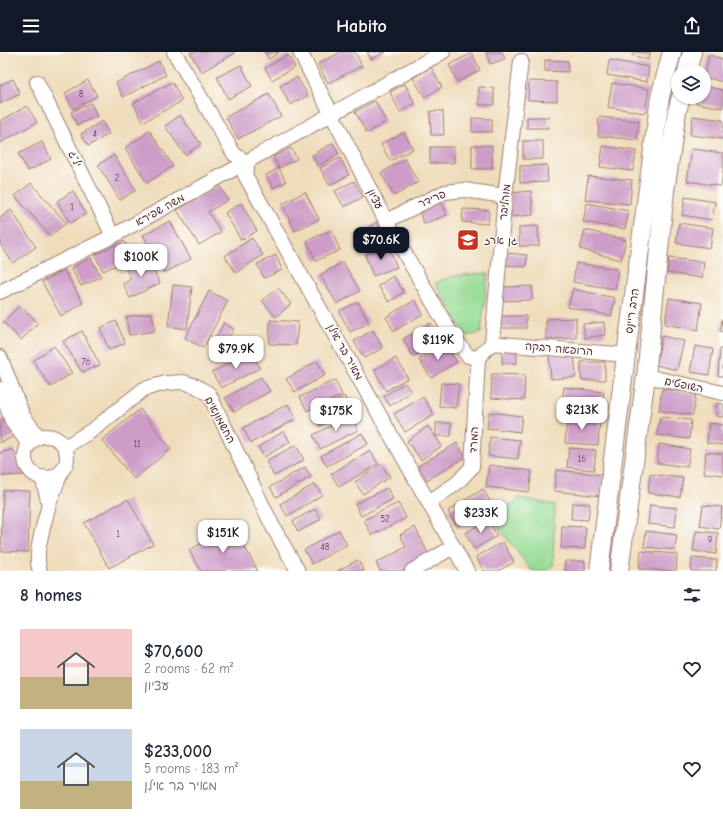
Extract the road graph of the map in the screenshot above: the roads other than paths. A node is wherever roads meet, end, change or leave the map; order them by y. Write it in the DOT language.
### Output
graph roads {
  1 [pos="174,52"];
  2 [pos="300,52"];
  3 [pos="443,52"];
  4 [pos="672,52"];
  5 [pos="692,52"];
  6 [pos="521,61"];
  7 [pos="689,64"];
  8 [pos="37,82"];
  9 [pos="678,104"];
  10 [pos="331,115"];
  11 [pos="240,165"];
  12 [pos="505,196"];
  13 [pos="386,220"];
  14 [pos="113,236"];
  15 [pos="0,292"];
  16 [pos="492,343"];
  17 [pos="626,355"];
  18 [pos="0,357"];
  19 [pos="478,358"];
  20 [pos="646,376"];
  21 [pos="0,389"];
  22 [pos="723,393"];
  23 [pos="34,440"];
  24 [pos="65,447"];
  25 [pos="61,472"];
  26 [pos="42,478"];
  27 [pos="429,502"];
  28 [pos="49,504"];
  29 [pos="453,547"];
  30 [pos="40,571"];
  31 [pos="298,571"];
  32 [pos="412,571"];
  33 [pos="467,571"];
  34 [pos="600,571"];
  35 [pos="620,571"];
  1 -- 11 [label="street, מאיר בר אילן"];
  2 -- 10 [label="street, עציון"];
  3 -- 10 [label="street, משה שפירא"];
  4 -- 17 [label="main road, הרב ריינס"];
  5 -- 7 [label="main road"];
  6 -- 12 [label="street, מוהליבר"];
  8 -- 14 [label="street, יל\"ג"];
  9 -- 20 [label="main road, הרב ריינס"];
  10 -- 11 [label="street, משה שפירא"];
  10 -- 13 [label="street, עציון"];
  11 -- 14 [label="street, משה שפירא"];
  11 -- 27 [label="street, מאיר בר אילן"];
  12 -- 13 [label="street, פרידר"];
  12 -- 16 [label="street, מוהליבר"];
  13 -- 19 [label="street, עציון"];
  14 -- 15 [label="street, משה שפירא"];
  16 -- 17 [label="street, הרופאה רבקה"];
  16 -- 19 [label="street"];
  17 -- 34 [label="main road, הרב ריינס"];
  18 -- 23 [label="street"];
  19 -- 27 [label="street, המרד"];
  20 -- 22 [label="street, השופטים"];
  20 -- 35 [label="main road, הרב ריינס"];
  21 -- 23 [label="street"];
  23 -- 24 [label="street"];
  23 -- 26 [label="street"];
  24 -- 25 [label="street"];
  24 -- 31 [label="street, החשמונאים"];
  25 -- 26 [label="street"];
  25 -- 28 [label="street"];
  26 -- 28 [label="street"];
  27 -- 29 [label="street, מאיר בר אילן"];
  28 -- 30 [label="street"];
  29 -- 32 [label="street"];
  29 -- 33 [label="street, מאיר בר אילן"];
}
